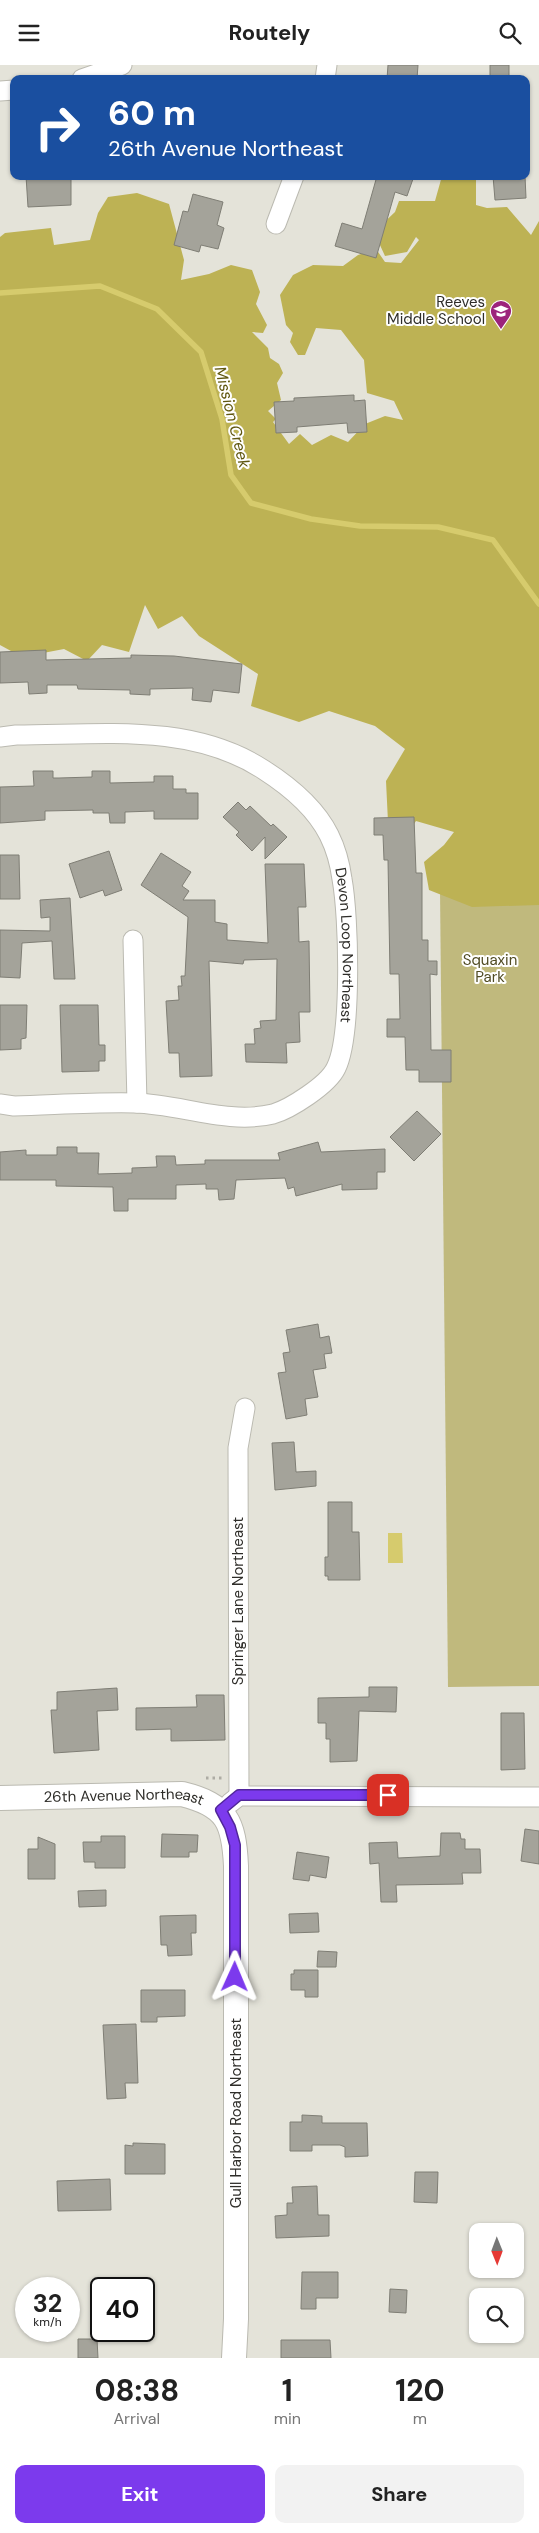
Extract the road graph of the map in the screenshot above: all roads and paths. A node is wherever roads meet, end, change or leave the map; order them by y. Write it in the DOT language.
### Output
graph roads {
  1 [pos="122,65"];
  2 [pos="93,75"];
  3 [pos="292,180"];
  4 [pos="276,224"];
  5 [pos="0,737"];
  6 [pos="133,940"];
  7 [pos="137,1103"];
  8 [pos="0,1104"];
  9 [pos="245,1408"];
  10 [pos="539,1797"];
  11 [pos="0,1798"];
  12 [pos="230,1803"];
  13 [pos="234,2358"];
  1 -- 2 [label="street"];
  3 -- 4 [label="street"];
  5 -- 7 [label="street, Devon Loop Northeast"];
  6 -- 7 [label="street"];
  7 -- 8 [label="street, Devon Loop Northeast"];
  9 -- 12 [label="street, Springer Lane Northeast"];
  10 -- 12 [label="street, 26th Avenue Northeast"];
  11 -- 12 [label="street, 26th Avenue Northeast"];
  12 -- 13 [label="street, Gull Harbor Road Northeast"];
}
